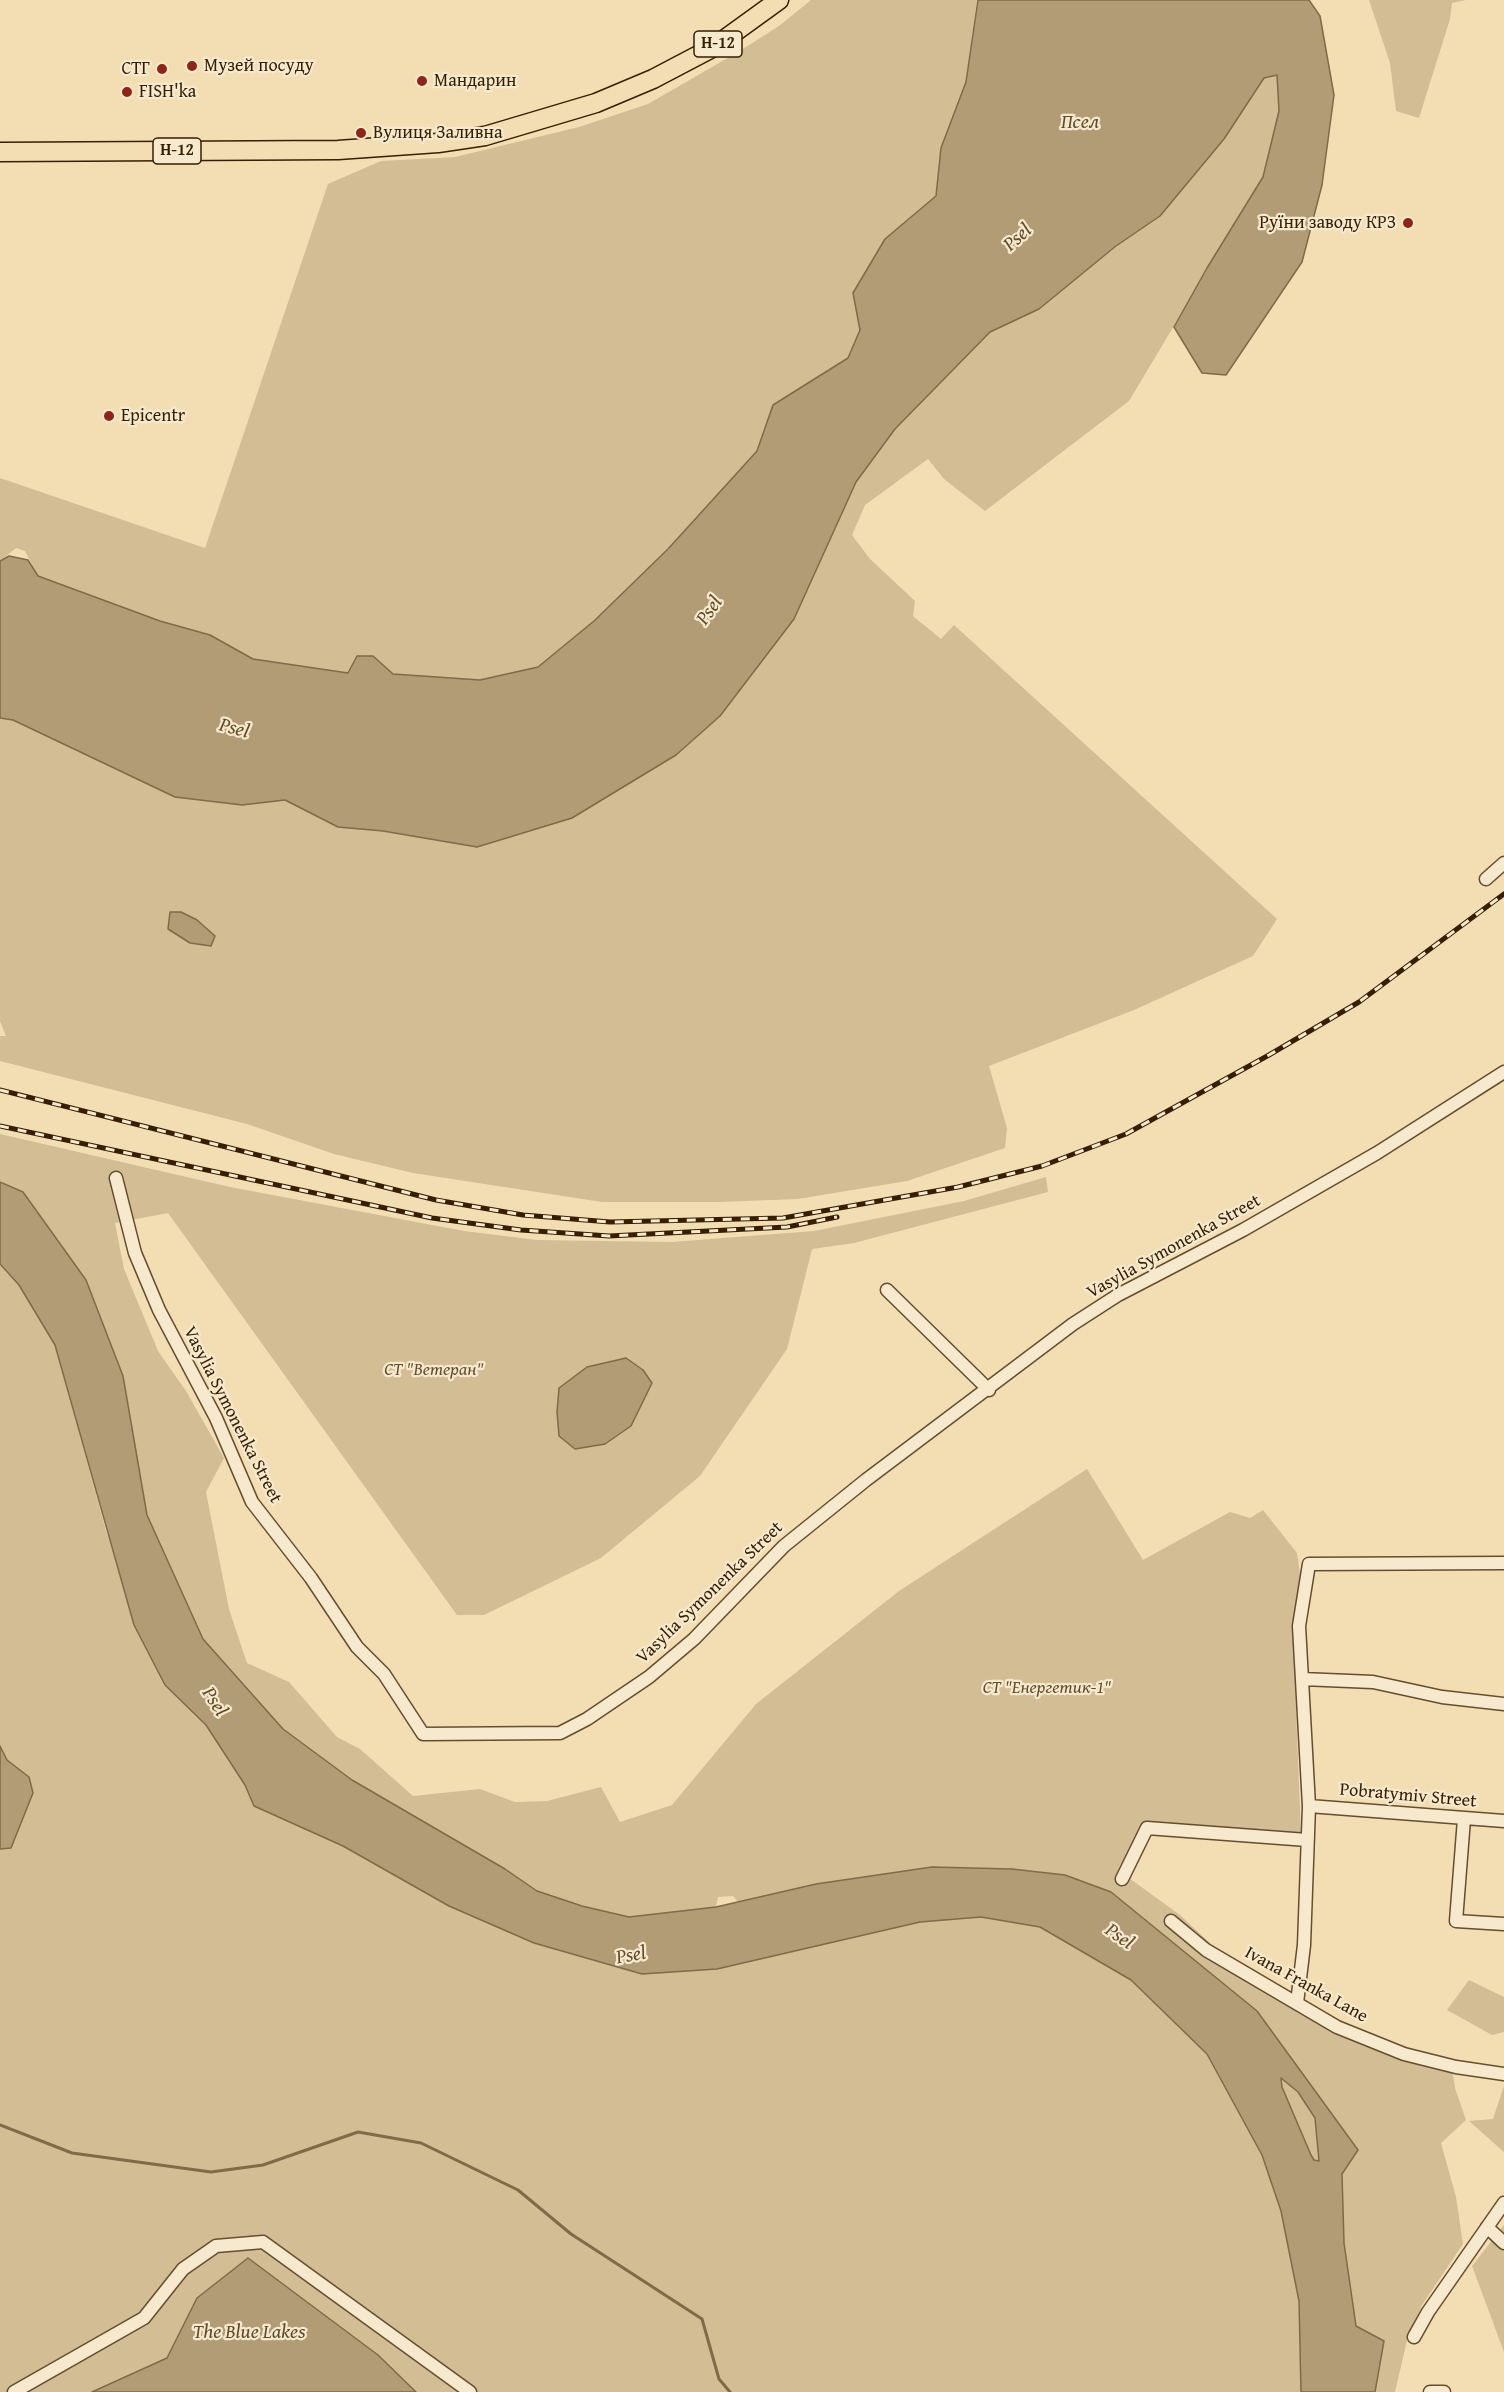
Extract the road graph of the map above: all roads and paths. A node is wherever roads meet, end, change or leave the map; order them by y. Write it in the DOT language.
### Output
graph roads {
  1 [pos="778,0"];
  2 [pos="0,153"];
  3 [pos="1504,862"];
  4 [pos="1486,879"];
  5 [pos="1504,1072"];
  6 [pos="116,1178"];
  7 [pos="887,1290"];
  8 [pos="989,1390"];
  9 [pos="1504,1563"];
  10 [pos="1302,1679"];
  11 [pos="1504,1704"];
  12 [pos="1308,1806"];
  13 [pos="1464,1819"];
  14 [pos="1504,1821"];
  15 [pos="1307,1840"];
  16 [pos="1122,1879"];
  17 [pos="1171,1921"];
  18 [pos="1504,1924"];
  19 [pos="1297,2003"];
  20 [pos="1504,2074"];
  21 [pos="1504,2203"];
  22 [pos="1487,2228"];
  23 [pos="1504,2243"];
  24 [pos="1414,2337"];
  25 [pos="14,2392"];
  26 [pos="470,2392"];
  27 [pos="1430,2392"];
  28 [pos="1444,2392"];
  1 -- 2 [label="main road, Н-12"];
  3 -- 4 [label="street"];
  5 -- 8 [label="street, Vasylia Symonenka Street"];
  6 -- 8 [label="street, Vasylia Symonenka Street"];
  7 -- 8 [label="street"];
  9 -- 10 [label="street"];
  10 -- 11 [label="street"];
  10 -- 12 [label="street"];
  12 -- 13 [label="street, Pobratymiv Street"];
  12 -- 15 [label="street"];
  13 -- 14 [label="street, Pobratymiv Street"];
  13 -- 18 [label="street"];
  15 -- 16 [label="street"];
  15 -- 19 [label="street"];
  17 -- 19 [label="street, Ivana Franka Lane"];
  19 -- 20 [label="street, Ivana Franka Lane"];
  21 -- 22 [label="street"];
  22 -- 23 [label="street"];
  22 -- 24 [label="street"];
  25 -- 26 [label="street"];
  27 -- 28 [label="street"];
}
